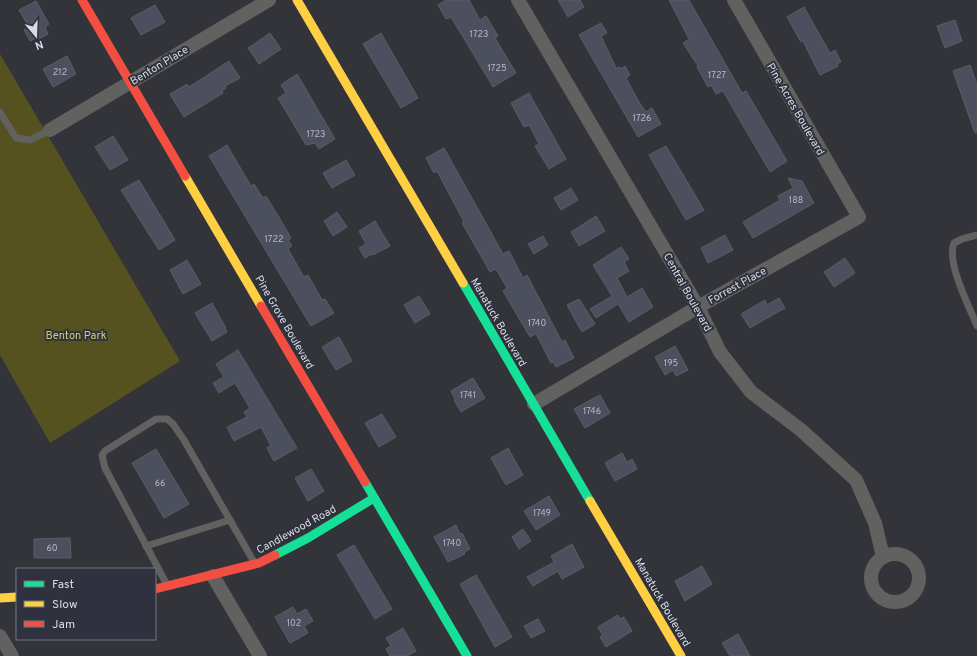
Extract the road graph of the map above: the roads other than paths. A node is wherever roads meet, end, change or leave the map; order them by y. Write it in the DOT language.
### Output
graph roads {
  1 [pos="82,0"];
  2 [pos="269,0"];
  3 [pos="297,0"];
  4 [pos="518,0"];
  5 [pos="734,0"];
  6 [pos="130,82"];
  7 [pos="0,112"];
  8 [pos="50,130"];
  9 [pos="858,217"];
  10 [pos="977,235"];
  11 [pos="698,307"];
  12 [pos="977,326"];
  13 [pos="534,404"];
  14 [pos="374,498"];
  15 [pos="230,520"];
  16 [pos="146,546"];
  17 [pos="883,557"];
  18 [pos="255,564"];
  19 [pos="213,576"];
  20 [pos="167,586"];
  21 [pos="156,589"];
  22 [pos="16,597"];
  23 [pos="0,598"];
  24 [pos="0,636"];
  25 [pos="12,656"];
  26 [pos="260,656"];
  27 [pos="467,656"];
  28 [pos="681,656"];
  1 -- 6 [label="street, Pine Grove Boulevard"];
  2 -- 6 [label="street, Benton Place"];
  3 -- 13 [label="street, Manatuck Boulevard"];
  4 -- 11 [label="street, Central Boulevard"];
  5 -- 9 [label="street, Pine Acres Boulevard"];
  6 -- 8 [label="street, Benton Place"];
  6 -- 14 [label="street, Pine Grove Boulevard"];
  7 -- 8 [label="lane"];
  9 -- 11 [label="street, Forrest Place"];
  10 -- 12 [label="lane"];
  11 -- 13 [label="street, Forrest Place"];
  11 -- 17 [label="street, Central Boulevard"];
  13 -- 28 [label="street, Manatuck Boulevard"];
  14 -- 18 [label="street, Candlewood Road"];
  14 -- 27 [label="street, Pine Grove Boulevard"];
  15 -- 16 [label="lane"];
  15 -- 16 [label="lane"];
  15 -- 18 [label="lane"];
  16 -- 20 [label="lane"];
  18 -- 19 [label="street, Candlewood Road"];
  19 -- 20 [label="street, Candlewood Road"];
  19 -- 26 [label="street"];
  20 -- 21 [label="street, Candlewood Road"];
  22 -- 23 [label="street"];
  24 -- 25 [label="street"];
}
